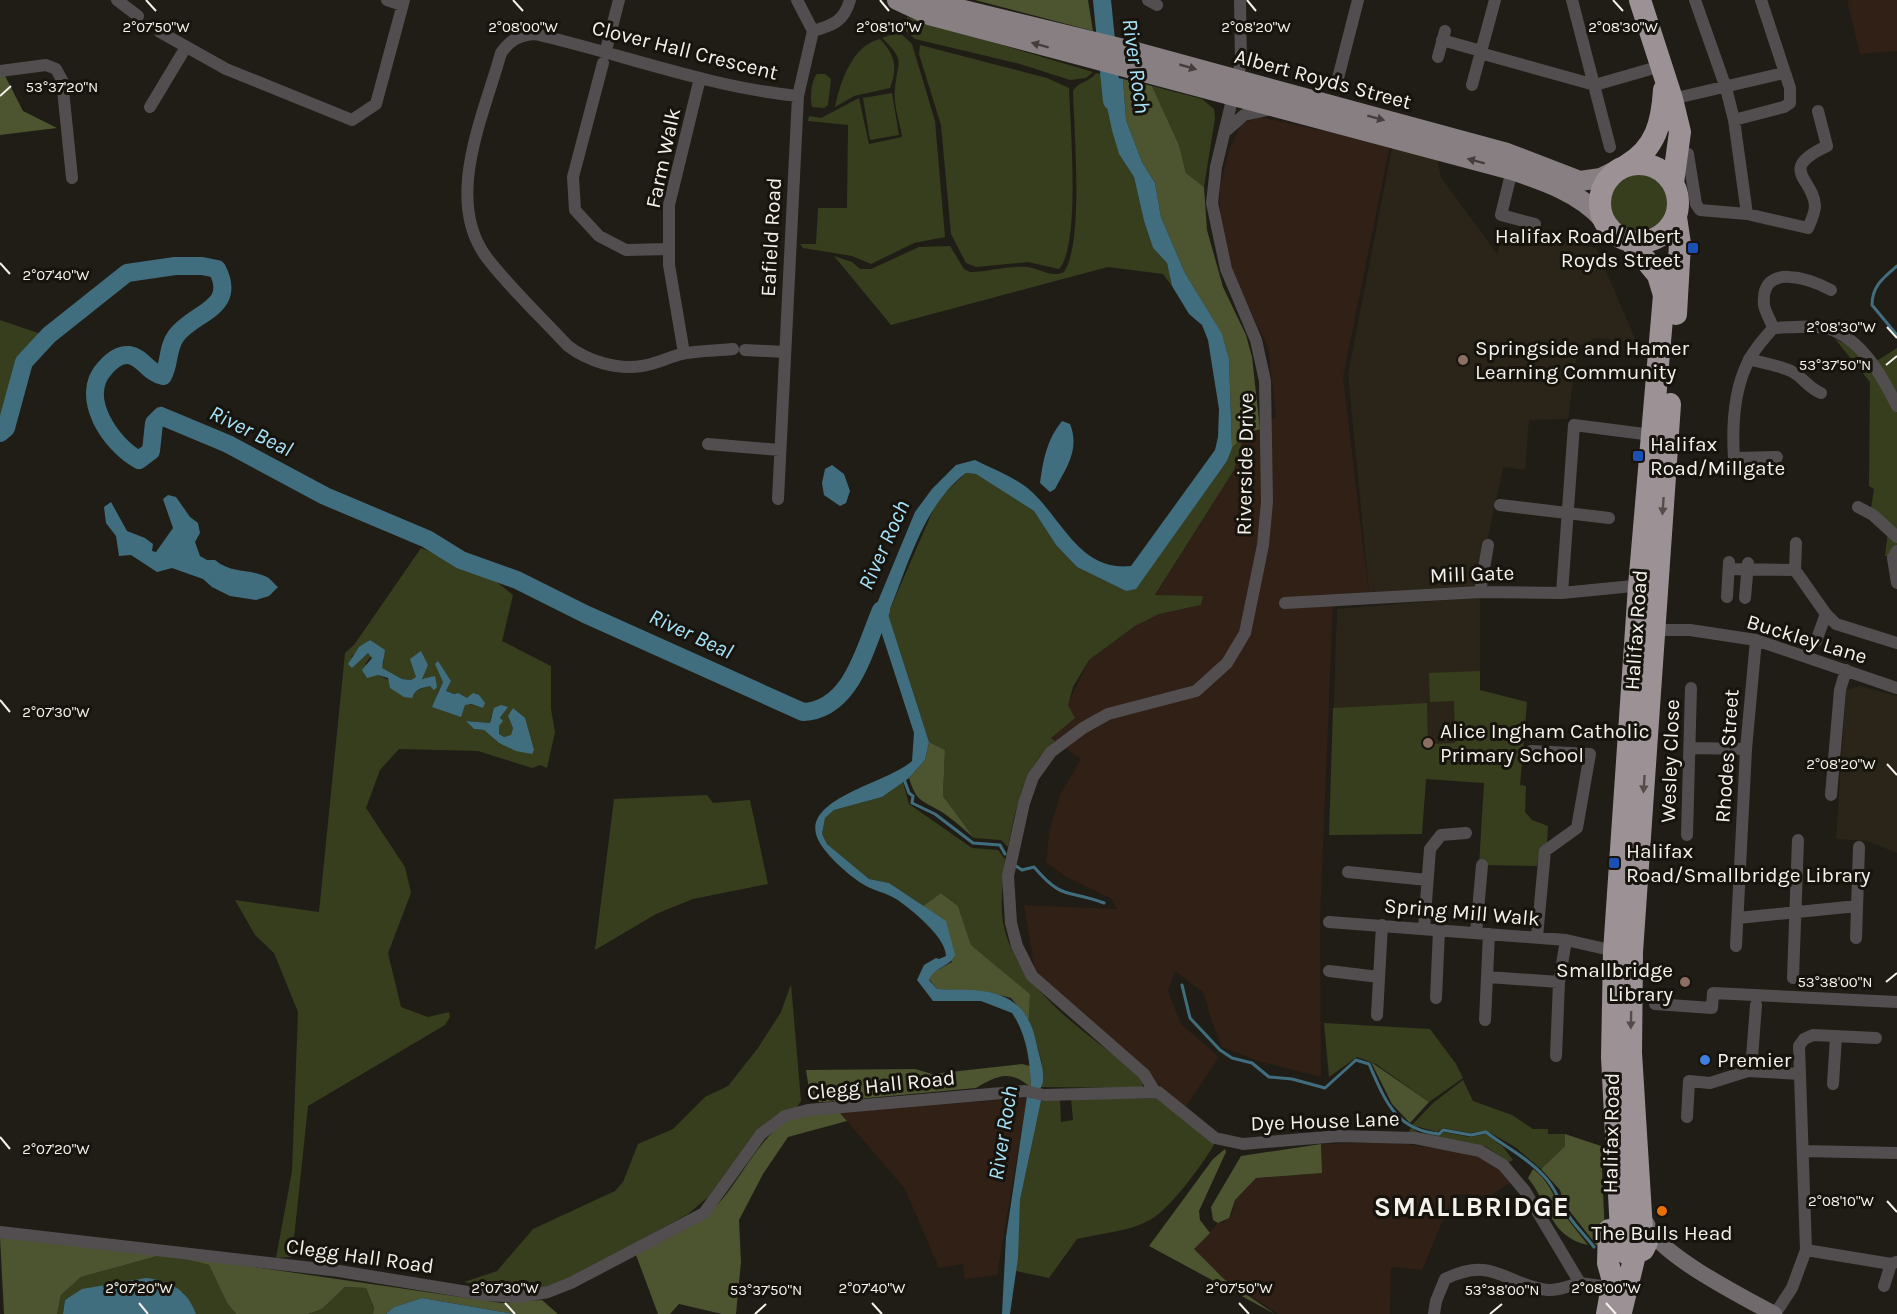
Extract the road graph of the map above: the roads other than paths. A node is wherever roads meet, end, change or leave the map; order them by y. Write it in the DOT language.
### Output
graph roads {
  1 [pos="117,0"];
  2 [pos="387,0"];
  3 [pos="619,0"];
  4 [pos="797,0"];
  5 [pos="850,0"];
  6 [pos="1240,0"];
  7 [pos="1358,0"];
  8 [pos="1494,0"];
  9 [pos="1640,0"];
  10 [pos="1695,0"];
  11 [pos="1761,0"];
  12 [pos="1572,1"];
  13 [pos="403,2"];
  14 [pos="902,2"];
  15 [pos="134,8"];
  16 [pos="813,31"];
  17 [pos="160,32"];
  18 [pos="186,47"];
  19 [pos="1481,52"];
  20 [pos="605,57"];
  21 [pos="1438,57"];
  22 [pos="1130,60"];
  23 [pos="0,71"];
  24 [pos="1663,71"];
  25 [pos="1784,73"];
  26 [pos="700,78"];
  27 [pos="1338,78"];
  28 [pos="1472,85"];
  29 [pos="1595,85"];
  30 [pos="1234,88"];
  31 [pos="1726,88"];
  32 [pos="798,96"];
  33 [pos="1672,99"];
  34 [pos="150,107"];
  35 [pos="1281,109"];
  36 [pos="1818,111"];
  37 [pos="1734,120"];
  38 [pos="1226,131"];
  39 [pos="1610,147"];
  40 [pos="1677,150"];
  41 [pos="1622,168"];
  42 [pos="1512,170"];
  43 [pos="72,178"];
  44 [pos="1673,183"];
  45 [pos="1747,214"];
  46 [pos="1676,217"];
  47 [pos="1603,219"];
  48 [pos="1535,224"];
  49 [pos="1630,241"];
  50 [pos="669,249"];
  51 [pos="1831,290"];
  52 [pos="1773,328"];
  53 [pos="785,352"];
  54 [pos="684,353"];
  55 [pos="1749,359"];
  56 [pos="1821,393"];
  57 [pos="1897,406"];
  58 [pos="1652,435"];
  59 [pos="708,444"];
  60 [pos="780,450"];
  61 [pos="1777,457"];
  62 [pos="778,499"];
  63 [pos="1500,505"];
  64 [pos="1858,507"];
  65 [pos="1566,515"];
  66 [pos="1609,518"];
  67 [pos="1897,537"];
  68 [pos="1796,543"];
  69 [pos="1488,545"];
  70 [pos="1897,551"];
  71 [pos="1747,566"];
  72 [pos="1796,570"];
  73 [pos="1648,581"];
  74 [pos="1897,583"];
  75 [pos="1480,592"];
  76 [pos="1562,593"];
  77 [pos="1727,597"];
  78 [pos="1745,598"];
  79 [pos="1285,603"];
  80 [pos="1826,614"];
  81 [pos="1646,634"];
  82 [pos="1756,640"];
  83 [pos="1816,641"];
  84 [pos="1897,643"];
  85 [pos="1846,670"];
  86 [pos="1691,687"];
  87 [pos="1897,688"];
  88 [pos="1690,748"];
  89 [pos="1746,749"];
  90 [pos="1531,751"];
  91 [pos="1831,795"];
  92 [pos="1466,833"];
  93 [pos="1687,835"];
  94 [pos="1798,840"];
  95 [pos="1859,847"];
  96 [pos="1482,865"];
  97 [pos="1348,872"];
  98 [pos="1427,880"];
  99 [pos="1857,906"];
  100 [pos="1795,912"];
  101 [pos="1738,918"];
  102 [pos="1329,922"];
  103 [pos="1616,923"];
  104 [pos="1382,925"];
  105 [pos="1424,928"];
  106 [pos="1439,930"];
  107 [pos="1483,933"];
  108 [pos="1537,938"];
  109 [pos="1856,938"];
  110 [pos="1566,940"];
  111 [pos="1591,943"];
  112 [pos="1736,946"];
  113 [pos="1623,952"];
  114 [pos="1329,971"];
  115 [pos="1379,977"];
  116 [pos="1488,977"];
  117 [pos="1793,978"];
  118 [pos="1559,982"];
  119 [pos="1436,998"];
  120 [pos="1897,1002"];
  121 [pos="1655,1004"];
  122 [pos="1756,1005"];
  123 [pos="1377,1015"];
  124 [pos="1485,1020"];
  125 [pos="1836,1036"];
  126 [pos="1876,1038"];
  127 [pos="1556,1056"];
  128 [pos="1751,1071"];
  129 [pos="1800,1074"];
  130 [pos="1833,1084"];
  131 [pos="1155,1092"];
  132 [pos="1687,1117"];
  133 [pos="1615,1125"];
  134 [pos="1803,1151"];
  135 [pos="1897,1153"];
  136 [pos="0,1232"];
  137 [pos="1638,1243"];
  138 [pos="1806,1250"];
  139 [pos="1894,1263"];
  140 [pos="1580,1283"];
  141 [pos="1617,1286"];
  142 [pos="1884,1286"];
  143 [pos="1434,1314"];
  144 [pos="1607,1314"];
  145 [pos="1621,1314"];
  146 [pos="1775,1314"];
  1 -- 15 [label="street"];
  2 -- 13 [label="street"];
  3 -- 20 [label="street"];
  4 -- 16 [label="street"];
  5 -- 16 [label="street"];
  6 -- 30 [label="street, Riverside Drive"];
  7 -- 27 [label="street"];
  8 -- 19 [label="street"];
  9 -- 24 [label="highway"];
  10 -- 31 [label="street"];
  11 -- 25 [label="street"];
  12 -- 29 [label="street"];
  13 -- 18 [label="street"];
  14 -- 22 [label="main road, Albert Royds Street"];
  22 -- 14 [label="main road, Albert Royds Street, one-way"];
  16 -- 32 [label="street, Eafield Road"];
  17 -- 18 [label="street"];
  18 -- 34 [label="street"];
  19 -- 21 [label="street"];
  19 -- 28 [label="street"];
  19 -- 29 [label="street"];
  20 -- 26 [label="street, Clover Hall Crescent"];
  20 -- 50 [label="street"];
  20 -- 54 [label="street, Clover Hall Crescent"];
  22 -- 30 [label="main road, Albert Royds Street"];
  23 -- 43 [label="street"];
  24 -- 29 [label="street"];
  24 -- 33 [label="highway"];
  24 -- 41 [label="highway"];
  25 -- 31 [label="street"];
  25 -- 37 [label="street"];
  26 -- 32 [label="street, Clover Hall Crescent"];
  26 -- 50 [label="street, Farm Walk"];
  29 -- 39 [label="street"];
  30 -- 35 [label="main road, Albert Royds Street"];
  30 -- 38 [label="street, Riverside Drive"];
  30 -- 41 [label="main road, Albert Royds Street, one-way"];
  31 -- 33 [label="street"];
  31 -- 37 [label="street"];
  32 -- 53 [label="street, Eafield Road"];
  33 -- 40 [label="highway"];
  35 -- 38 [label="street"];
  42 -- 35 [label="main road, Albert Royds Street, one-way"];
  36 -- 45 [label="street"];
  37 -- 45 [label="street"];
  38 -- 131 [label="street, Riverside Drive"];
  40 -- 44 [label="highway"];
  40 -- 45 [label="street"];
  41 -- 44 [label="highway"];
  41 -- 47 [label="highway"];
  42 -- 47 [label="main road, Albert Royds Street"];
  42 -- 48 [label="street"];
  44 -- 46 [label="highway"];
  46 -- 49 [label="highway"];
  46 -- 73 [label="highway, Halifax Road, one-way"];
  47 -- 49 [label="highway"];
  49 -- 58 [label="highway, Halifax Road"];
  50 -- 54 [label="street, Farm Walk"];
  51 -- 52 [label="street"];
  52 -- 55 [label="street"];
  52 -- 57 [label="street"];
  53 -- 54 [label="street, Clover Hall Crescent"];
  53 -- 60 [label="street, Eafield Road"];
  55 -- 56 [label="street"];
  55 -- 61 [label="street"];
  58 -- 65 [label="street"];
  58 -- 73 [label="highway, Halifax Road"];
  59 -- 60 [label="street"];
  60 -- 62 [label="street, Eafield Road"];
  63 -- 65 [label="street"];
  64 -- 67 [label="street"];
  65 -- 66 [label="street"];
  65 -- 76 [label="street"];
  68 -- 72 [label="street"];
  69 -- 75 [label="street"];
  70 -- 74 [label="street"];
  71 -- 72 [label="street"];
  71 -- 77 [label="street"];
  71 -- 78 [label="street"];
  72 -- 80 [label="street"];
  73 -- 76 [label="street, Mill Gate"];
  73 -- 81 [label="highway, Halifax Road"];
  75 -- 76 [label="street, Mill Gate"];
  75 -- 79 [label="street, Mill Gate"];
  80 -- 83 [label="street"];
  80 -- 84 [label="street"];
  81 -- 82 [label="street, Buckley Lane"];
  81 -- 103 [label="highway, Halifax Road"];
  81 -- 113 [label="highway, Halifax Road, one-way"];
  82 -- 85 [label="street, Buckley Lane"];
  82 -- 89 [label="street, Rhodes Street"];
  85 -- 87 [label="street, Buckley Lane"];
  85 -- 91 [label="street"];
  86 -- 88 [label="street, Wesley Close"];
  88 -- 89 [label="street"];
  88 -- 93 [label="street, Wesley Close"];
  89 -- 101 [label="street, Rhodes Street"];
  90 -- 108 [label="street"];
  92 -- 98 [label="street"];
  94 -- 100 [label="street"];
  95 -- 99 [label="street"];
  96 -- 107 [label="street"];
  97 -- 98 [label="street"];
  98 -- 105 [label="street"];
  99 -- 100 [label="street"];
  99 -- 109 [label="street"];
  100 -- 101 [label="street"];
  100 -- 117 [label="street"];
  101 -- 112 [label="street, Rhodes Street"];
  102 -- 104 [label="street, Spring Mill Walk"];
  103 -- 111 [label="street"];
  103 -- 113 [label="highway, Halifax Road"];
  104 -- 105 [label="street, Spring Mill Walk"];
  104 -- 115 [label="street"];
  105 -- 106 [label="street, Spring Mill Walk"];
  106 -- 107 [label="street, Spring Mill Walk"];
  106 -- 119 [label="street"];
  107 -- 108 [label="street, Spring Mill Walk"];
  107 -- 116 [label="street"];
  108 -- 110 [label="street, Spring Mill Walk"];
  110 -- 111 [label="street, Spring Mill Walk"];
  110 -- 118 [label="street"];
  111 -- 113 [label="street, Spring Mill Walk"];
  113 -- 133 [label="highway, Halifax Road"];
  113 -- 137 [label="highway, Halifax Road, one-way"];
  114 -- 115 [label="street"];
  115 -- 123 [label="street"];
  116 -- 118 [label="street"];
  116 -- 124 [label="street"];
  118 -- 127 [label="street"];
  120 -- 121 [label="street"];
  122 -- 128 [label="street"];
  125 -- 126 [label="street"];
  125 -- 129 [label="street"];
  125 -- 130 [label="street"];
  128 -- 129 [label="street"];
  128 -- 132 [label="street"];
  129 -- 134 [label="street"];
  131 -- 136 [label="street, Clegg Hall Road"];
  131 -- 140 [label="street, Dye House Lane"];
  133 -- 137 [label="highway"];
  133 -- 141 [label="highway, Halifax Road"];
  134 -- 135 [label="street"];
  134 -- 138 [label="street"];
  137 -- 141 [label="highway, Halifax Road"];
  137 -- 146 [label="street"];
  138 -- 139 [label="street"];
  138 -- 146 [label="street"];
  139 -- 142 [label="street"];
  140 -- 141 [label="street"];
  140 -- 143 [label="street"];
  141 -- 144 [label="highway, Halifax Road"];
  141 -- 145 [label="highway, Halifax Road"];
}
